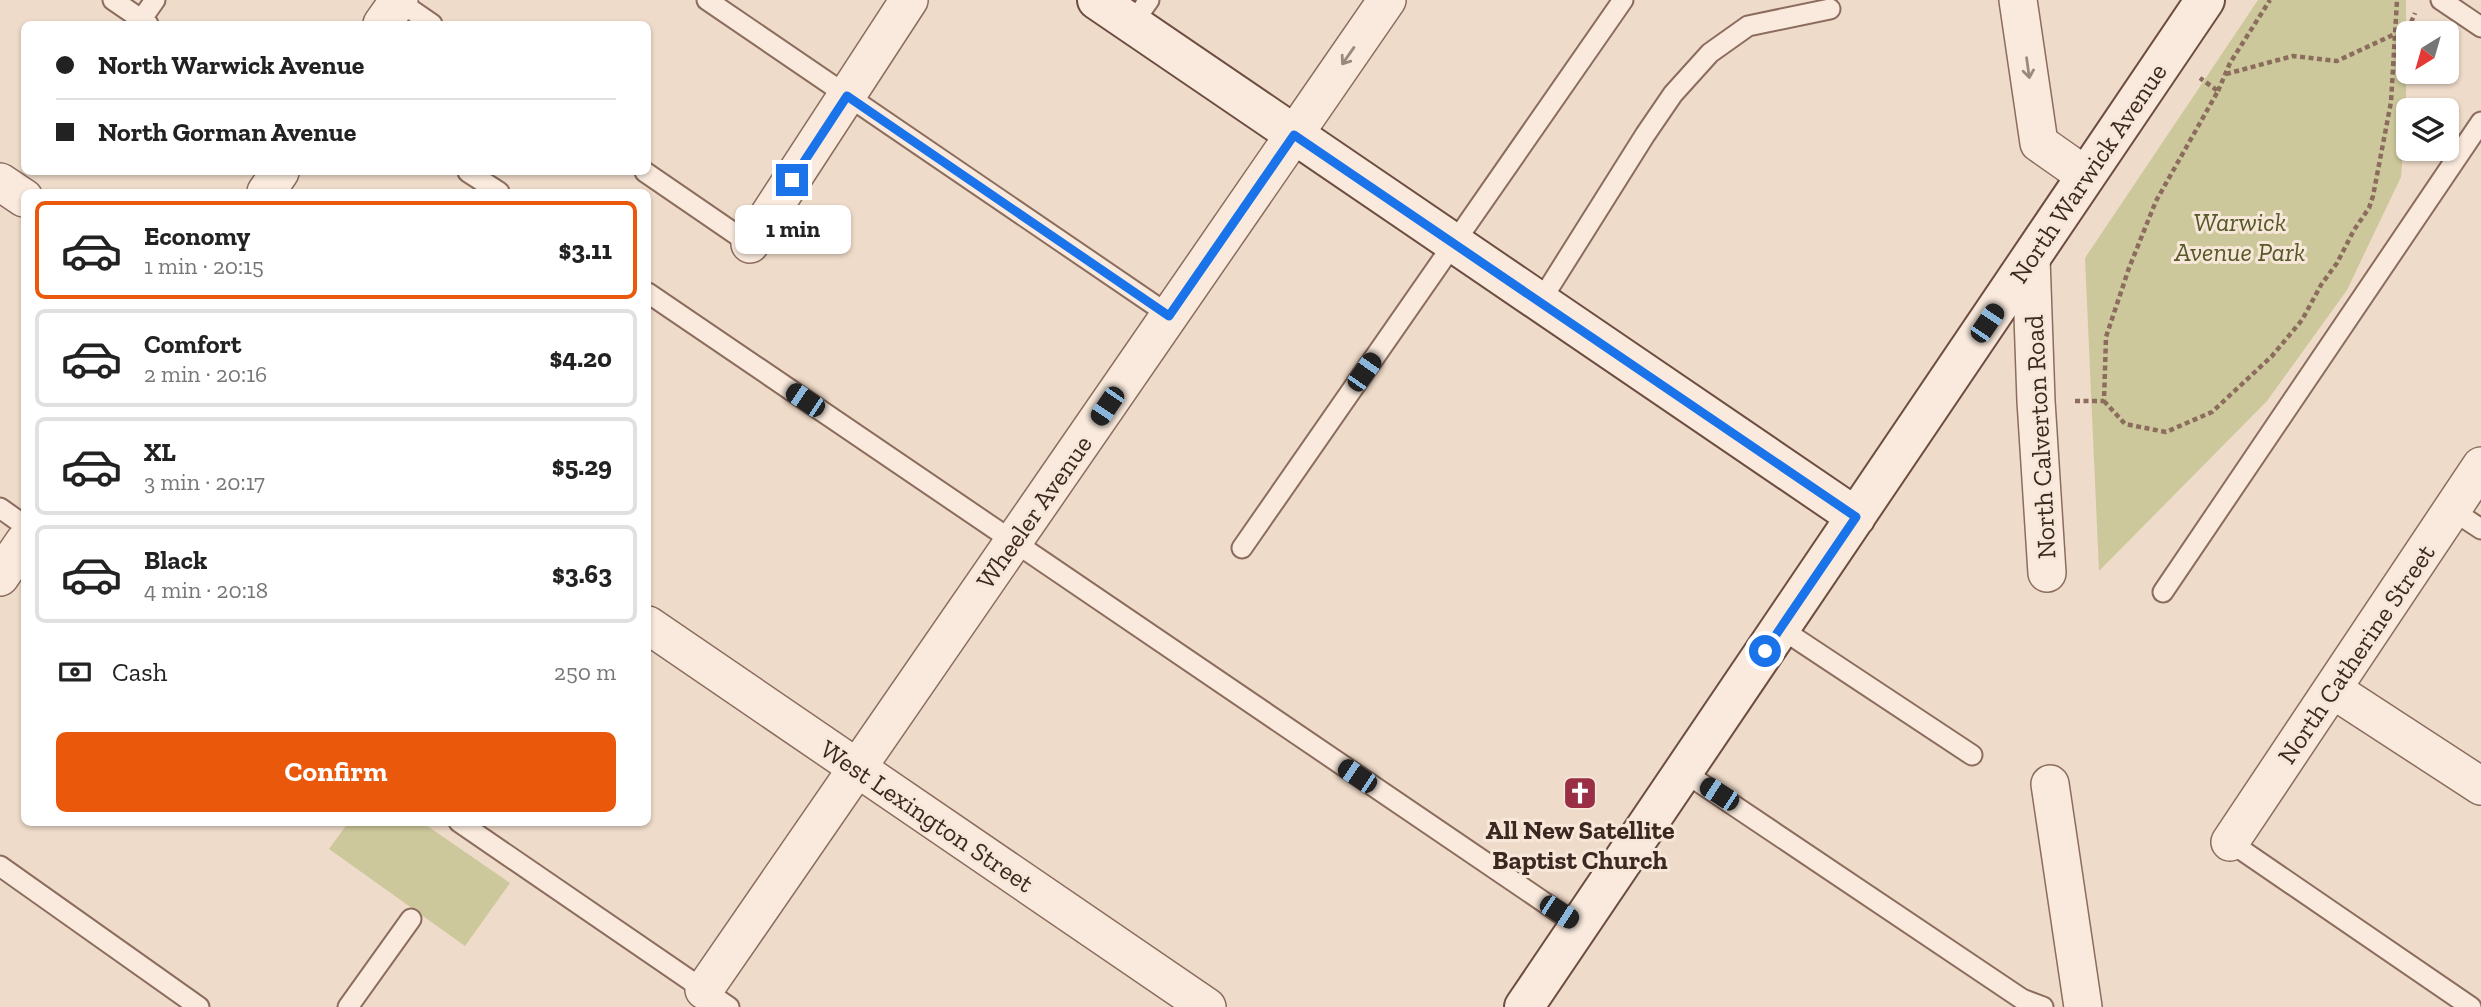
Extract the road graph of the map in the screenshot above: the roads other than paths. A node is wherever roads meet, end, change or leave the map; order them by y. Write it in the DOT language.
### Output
graph roads {
  1 [pos="113,0"];
  2 [pos="155,0"];
  3 [pos="707,0"];
  4 [pos="909,0"];
  5 [pos="1097,0"];
  6 [pos="1387,0"];
  7 [pos="1623,0"];
  8 [pos="2018,0"];
  9 [pos="2205,0"];
  10 [pos="2441,0"];
  11 [pos="394,6"];
  12 [pos="1830,9"];
  13 [pos="1141,12"];
  14 [pos="144,21"];
  15 [pos="145,21"];
  16 [pos="426,21"];
  17 [pos="2481,27"];
  18 [pos="847,96"];
  19 [pos="2481,122"];
  20 [pos="1294,135"];
  21 [pos="473,175"];
  22 [pos="649,175"];
  23 [pos="2086,176"];
  24 [pos="0,182"];
  25 [pos="494,189"];
  26 [pos="21,196"];
  27 [pos="1454,243"];
  28 [pos="750,244"];
  29 [pos="2031,258"];
  30 [pos="651,295"];
  31 [pos="1540,302"];
  32 [pos="1169,316"];
  33 [pos="2481,466"];
  34 [pos="0,508"];
  35 [pos="1856,517"];
  36 [pos="2466,520"];
  37 [pos="21,522"];
  38 [pos="1013,542"];
  39 [pos="21,546"];
  40 [pos="1242,548"];
  41 [pos="2047,573"];
  42 [pos="0,577"];
  43 [pos="2163,592"];
  44 [pos="651,627"];
  45 [pos="1780,628"];
  46 [pos="2332,689"];
  47 [pos="1972,755"];
  48 [pos="857,768"];
  49 [pos="1684,772"];
  50 [pos="2050,783"];
  51 [pos="2481,786"];
  52 [pos="465,826"];
  53 [pos="2230,842"];
  54 [pos="0,866"];
  55 [pos="411,919"];
  56 [pos="1579,926"];
  57 [pos="716,999"];
  58 [pos="199,1007"];
  59 [pos="348,1007"];
  60 [pos="1207,1007"];
  61 [pos="1524,1007"];
  62 [pos="2043,1007"];
  63 [pos="2083,1007"];
  64 [pos="2470,1007"];
  1 -- 14 [label="lane"];
  2 -- 15 [label="lane"];
  3 -- 18 [label="lane"];
  4 -- 18 [label="street"];
  5 -- 13 [label="street"];
  6 -- 20 [label="street, Wheeler Avenue, one-way"];
  7 -- 27 [label="lane"];
  8 -- 23 [label="street, one-way"];
  9 -- 23 [label="street, North Warwick Avenue"];
  10 -- 17 [label="lane"];
  11 -- 16 [label="lane"];
  12 -- 31 [label="lane"];
  13 -- 20 [label="street"];
  18 -- 28 [label="street"];
  18 -- 32 [label="lane"];
  19 -- 43 [label="lane"];
  20 -- 27 [label="street"];
  20 -- 32 [label="street, Wheeler Avenue"];
  21 -- 25 [label="lane"];
  22 -- 28 [label="lane"];
  23 -- 29 [label="street, North Warwick Avenue"];
  24 -- 26 [label="street"];
  27 -- 31 [label="street"];
  27 -- 40 [label="lane"];
  29 -- 35 [label="street, North Warwick Avenue"];
  29 -- 41 [label="street, North Calverton Road"];
  30 -- 38 [label="lane"];
  31 -- 35 [label="street"];
  32 -- 38 [label="street, Wheeler Avenue"];
  33 -- 36 [label="street, North Catherine Street"];
  34 -- 37 [label="lane"];
  35 -- 45 [label="street, North Warwick Avenue"];
  36 -- 46 [label="street, North Catherine Street"];
  38 -- 48 [label="street, Wheeler Avenue"];
  38 -- 56 [label="lane"];
  39 -- 42 [label="street"];
  44 -- 48 [label="street, West Lexington Street"];
  45 -- 47 [label="lane"];
  45 -- 49 [label="street, North Warwick Avenue"];
  46 -- 51 [label="street"];
  46 -- 53 [label="street, North Catherine Street"];
  48 -- 57 [label="street, Wheeler Avenue"];
  48 -- 60 [label="street, West Lexington Street"];
  49 -- 56 [label="street, North Warwick Avenue"];
  49 -- 62 [label="lane"];
  50 -- 63 [label="street"];
  52 -- 57 [label="lane"];
  53 -- 64 [label="lane"];
  54 -- 58 [label="lane"];
  55 -- 59 [label="lane"];
  56 -- 61 [label="street, North Warwick Avenue"];
}
